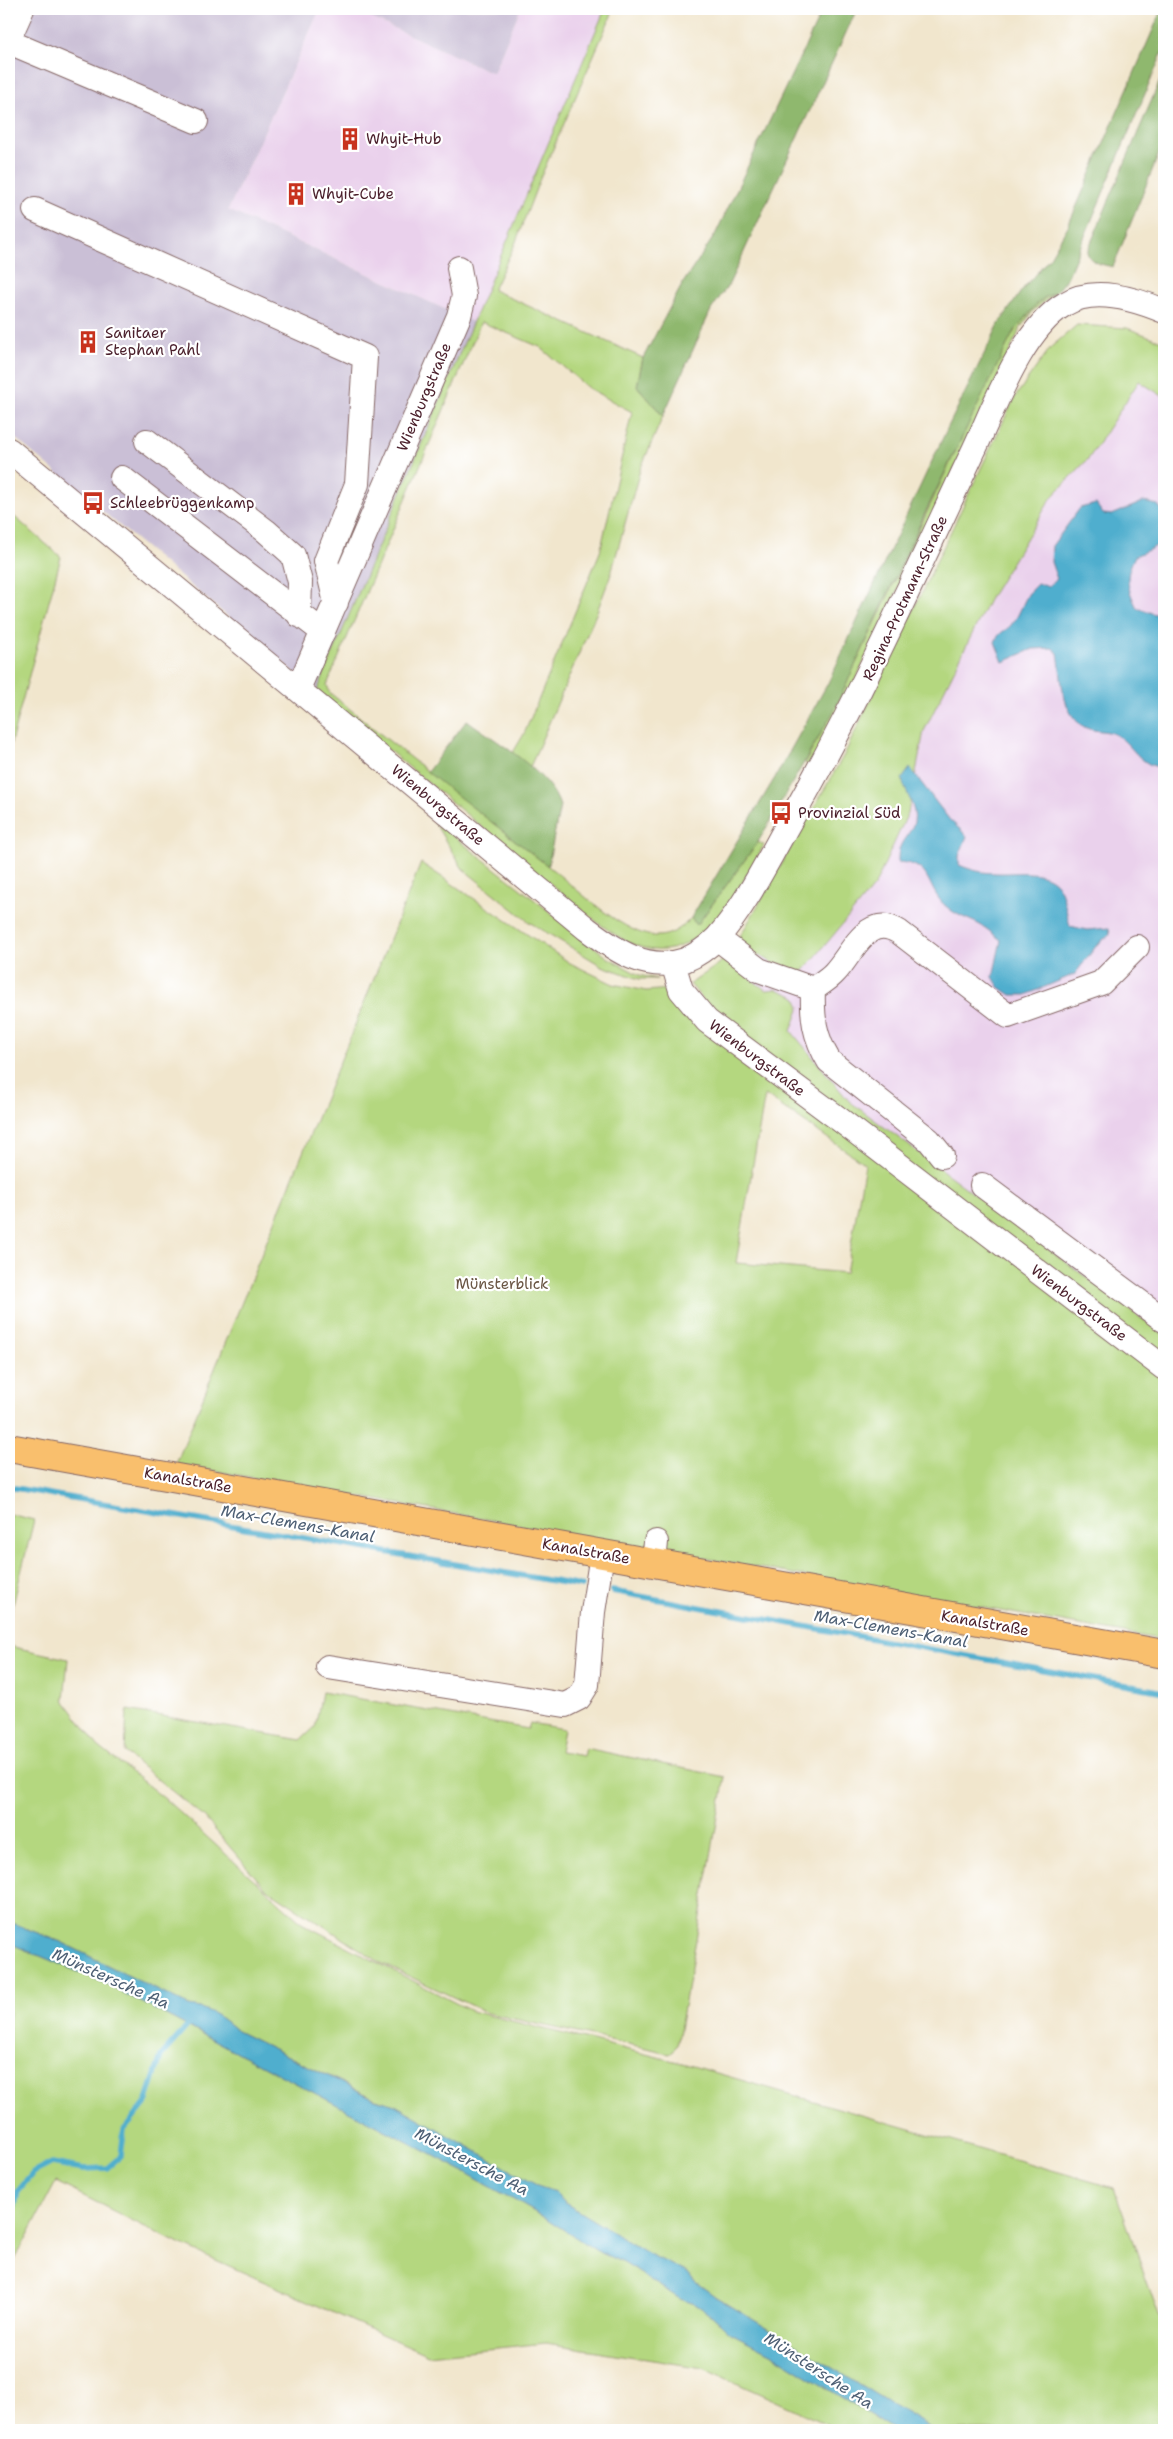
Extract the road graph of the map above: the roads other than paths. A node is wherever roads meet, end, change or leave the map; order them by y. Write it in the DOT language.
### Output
graph roads {
  1 [pos="22,9"];
  2 [pos="9,40"];
  3 [pos="196,121"];
  4 [pos="35,210"];
  5 [pos="460,268"];
  6 [pos="1164,311"];
  7 [pos="147,441"];
  8 [pos="9,450"];
  9 [pos="122,478"];
  10 [pos="336,603"];
  11 [pos="299,615"];
  12 [pos="323,632"];
  13 [pos="298,689"];
  14 [pos="717,938"];
  15 [pos="1137,947"];
  16 [pos="673,963"];
  17 [pos="813,989"];
  18 [pos="942,1156"];
  19 [pos="982,1185"];
  20 [pos="1164,1320"];
  21 [pos="1164,1368"];
  22 [pos="9,1448"];
  23 [pos="602,1554"];
  24 [pos="1164,1654"];
  25 [pos="328,1667"];
  1 -- 2 [label="street"];
  2 -- 3 [label="street"];
  4 -- 10 [label="street"];
  5 -- 10 [label="street, Wienburgstraße"];
  6 -- 14 [label="street, Regina-Protmann-Straße"];
  7 -- 11 [label="street"];
  8 -- 13 [label="street, Wienburgstraße"];
  9 -- 11 [label="street"];
  10 -- 12 [label="street, Wienburgstraße"];
  11 -- 12 [label="street"];
  12 -- 13 [label="street, Wienburgstraße"];
  13 -- 16 [label="street, Wienburgstraße"];
  14 -- 16 [label="street, Regina-Protmann-Straße"];
  14 -- 17 [label="street"];
  15 -- 17 [label="street"];
  16 -- 21 [label="street, Wienburgstraße"];
  17 -- 18 [label="street"];
  19 -- 20 [label="street"];
  22 -- 23 [label="main road, Kanalstraße"];
  23 -- 24 [label="main road, Kanalstraße"];
  23 -- 25 [label="street"];
}
